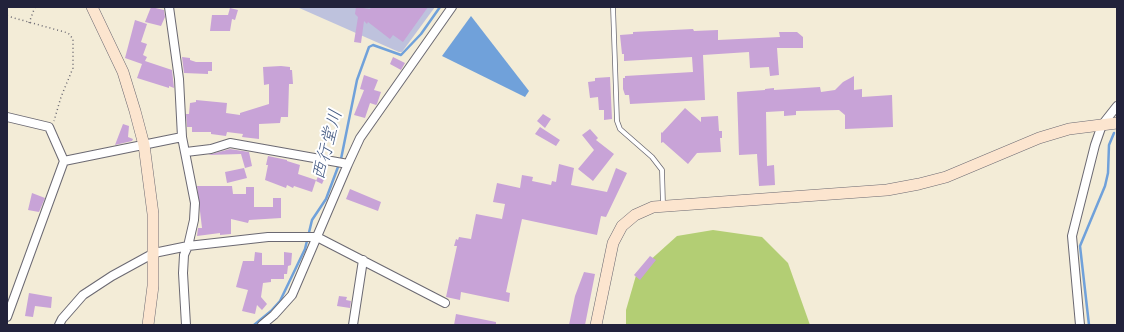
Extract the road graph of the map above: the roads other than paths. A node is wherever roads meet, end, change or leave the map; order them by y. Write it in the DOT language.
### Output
graph roads {
  1 [pos="92,7"];
  2 [pos="169,7"];
  3 [pos="452,7"];
  4 [pos="613,7"];
  5 [pos="1117,106"];
  6 [pos="7,117"];
  7 [pos="1117,123"];
  8 [pos="1102,125"];
  9 [pos="182,137"];
  10 [pos="144,145"];
  11 [pos="186,152"];
  12 [pos="64,161"];
  13 [pos="342,163"];
  14 [pos="663,205"];
  15 [pos="311,236"];
  16 [pos="188,246"];
  17 [pos="154,253"];
  18 [pos="363,260"];
  19 [pos="445,303"];
  20 [pos="7,317"];
  21 [pos="59,325"];
  22 [pos="148,325"];
  23 [pos="186,325"];
  24 [pos="262,325"];
  25 [pos="353,325"];
  26 [pos="596,325"];
  27 [pos="1080,325"];
  1 -- 10 [label="street"];
  2 -- 9 [label="street"];
  3 -- 13 [label="street"];
  4 -- 14 [label="lane"];
  5 -- 8 [label="street"];
  6 -- 12 [label="street"];
  7 -- 8 [label="street"];
  8 -- 14 [label="street"];
  8 -- 27 [label="street"];
  9 -- 10 [label="street"];
  9 -- 11 [label="street"];
  10 -- 12 [label="street"];
  10 -- 17 [label="street"];
  11 -- 13 [label="street"];
  11 -- 16 [label="street"];
  12 -- 20 [label="street"];
  13 -- 15 [label="street"];
  14 -- 26 [label="street"];
  15 -- 16 [label="street"];
  15 -- 18 [label="street"];
  15 -- 24 [label="street"];
  16 -- 17 [label="street"];
  16 -- 23 [label="street"];
  17 -- 21 [label="street"];
  17 -- 22 [label="street"];
  18 -- 19 [label="street"];
  18 -- 25 [label="street"];
}
